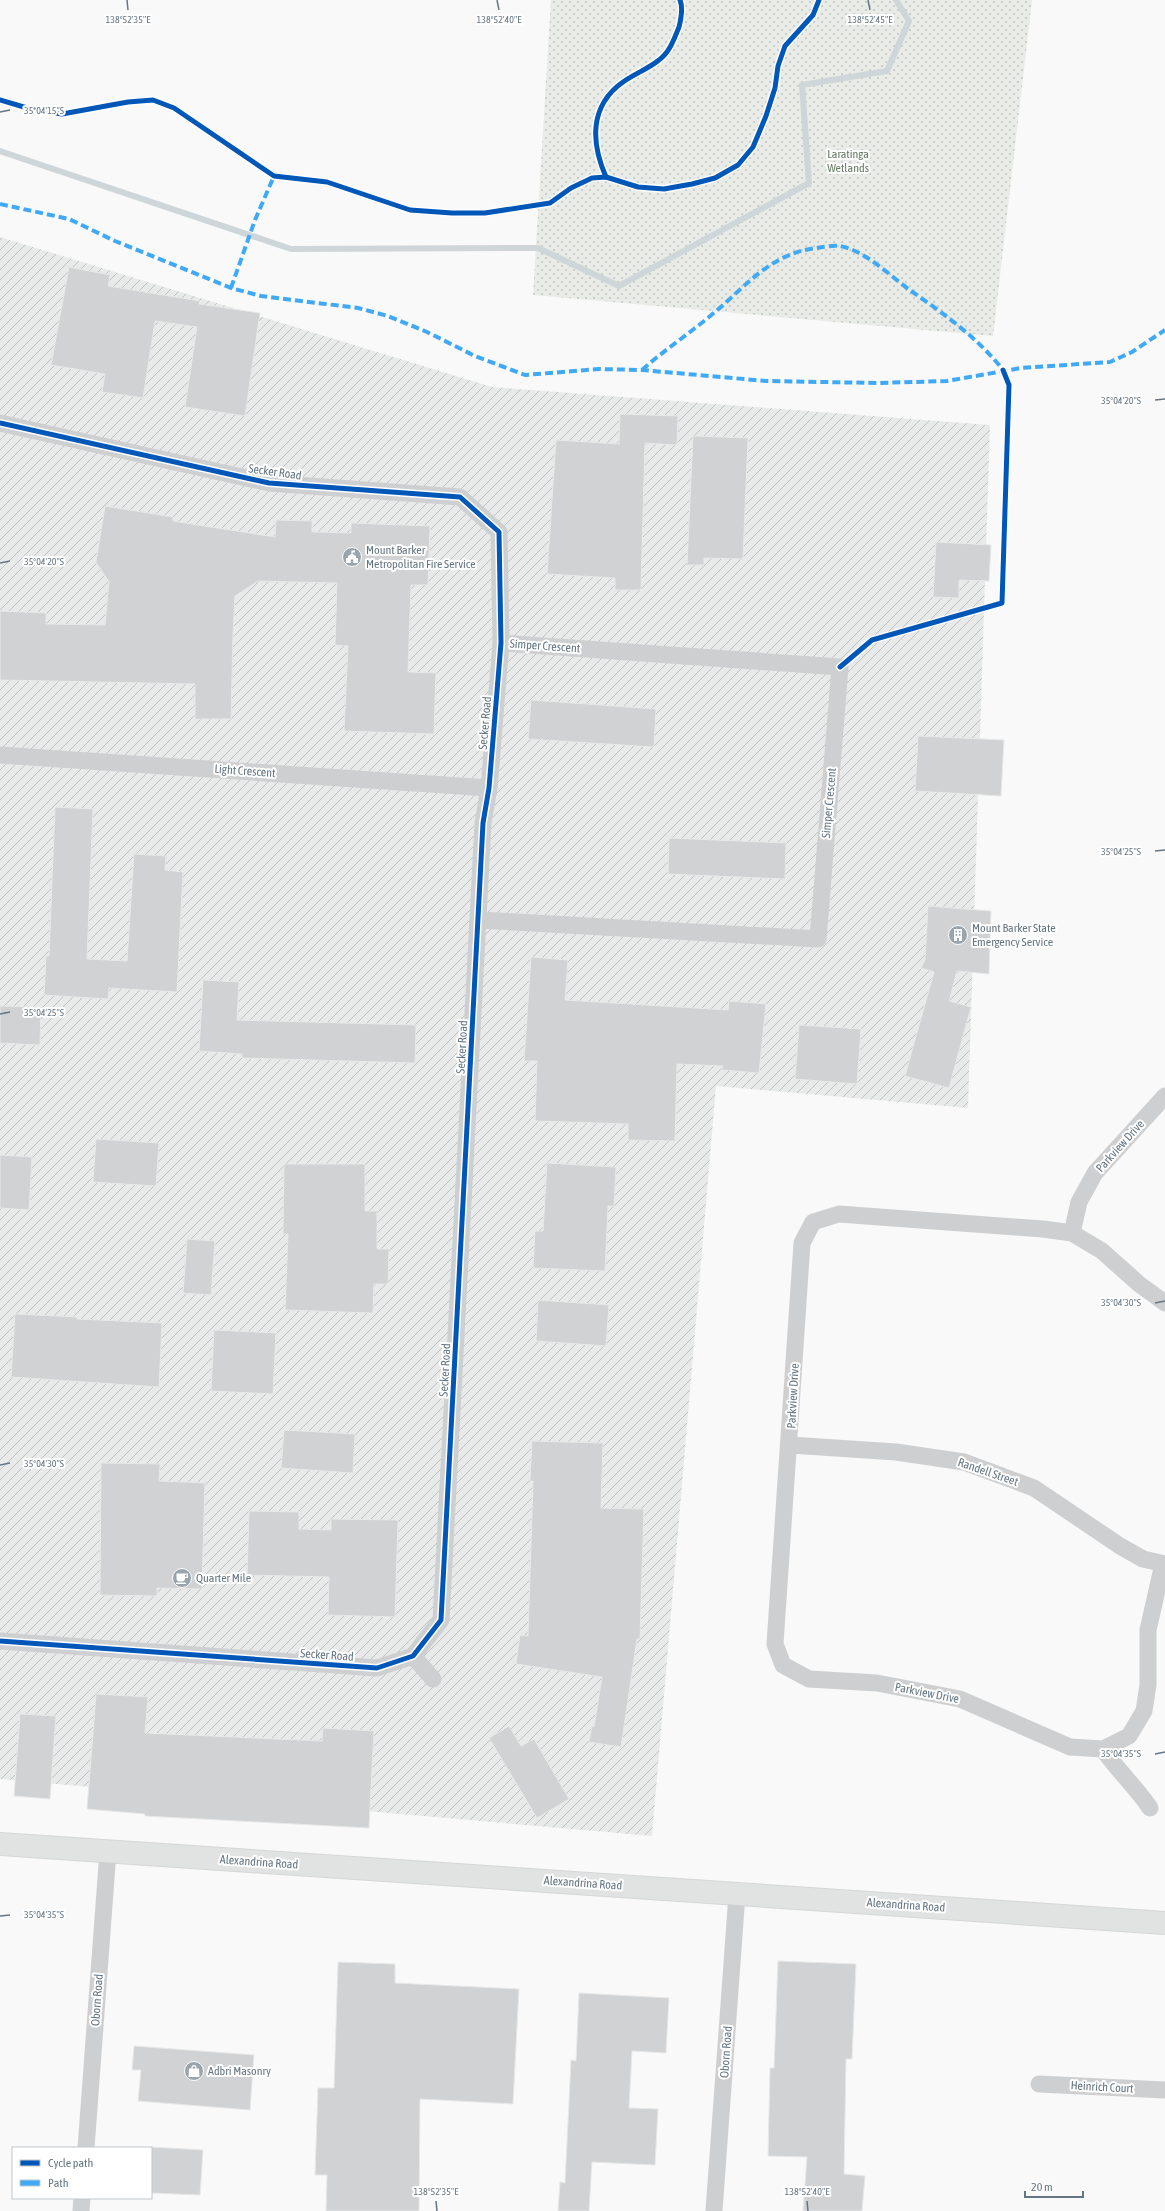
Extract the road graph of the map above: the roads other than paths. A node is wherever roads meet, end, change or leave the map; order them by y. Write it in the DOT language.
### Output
graph roads {
  1 [pos="0,423"];
  2 [pos="501,643"];
  3 [pos="0,755"];
  4 [pos="489,788"];
  5 [pos="480,920"];
  6 [pos="1165,1096"];
  7 [pos="1072,1233"];
  8 [pos="1165,1303"];
  9 [pos="790,1446"];
  10 [pos="1164,1564"];
  11 [pos="0,1641"];
  12 [pos="413,1656"];
  13 [pos="433,1679"];
  14 [pos="1103,1748"];
  15 [pos="1150,1808"];
  16 [pos="0,1844"];
  17 [pos="108,1851"];
  18 [pos="737,1894"];
  19 [pos="1165,1923"];
  20 [pos="1039,2084"];
  21 [pos="1165,2090"];
  22 [pos="86,2147"];
  23 [pos="82,2199"];
  24 [pos="81,2211"];
  25 [pos="714,2211"];
  1 -- 2 [label="street, Secker Road"];
  2 -- 4 [label="street, Secker Road"];
  2 -- 5 [label="street, Simper Crescent"];
  3 -- 4 [label="street, Light Crescent"];
  4 -- 5 [label="street, Secker Road"];
  5 -- 12 [label="street, Secker Road"];
  6 -- 7 [label="street, Parkview Drive"];
  7 -- 8 [label="street"];
  7 -- 9 [label="street, Parkview Drive"];
  9 -- 10 [label="street, Randell Street"];
  9 -- 14 [label="street, Parkview Drive"];
  10 -- 14 [label="street, Parkview Drive"];
  11 -- 12 [label="street, Secker Road"];
  12 -- 13 [label="street"];
  14 -- 15 [label="street"];
  16 -- 17 [label="main road, Alexandrina Road"];
  17 -- 18 [label="main road, Alexandrina Road"];
  17 -- 22 [label="street, Oborn Road"];
  18 -- 19 [label="main road, Alexandrina Road"];
  18 -- 25 [label="street, Oborn Road"];
  20 -- 21 [label="street, Heinrich Court"];
  23 -- 24 [label="street"];
}
